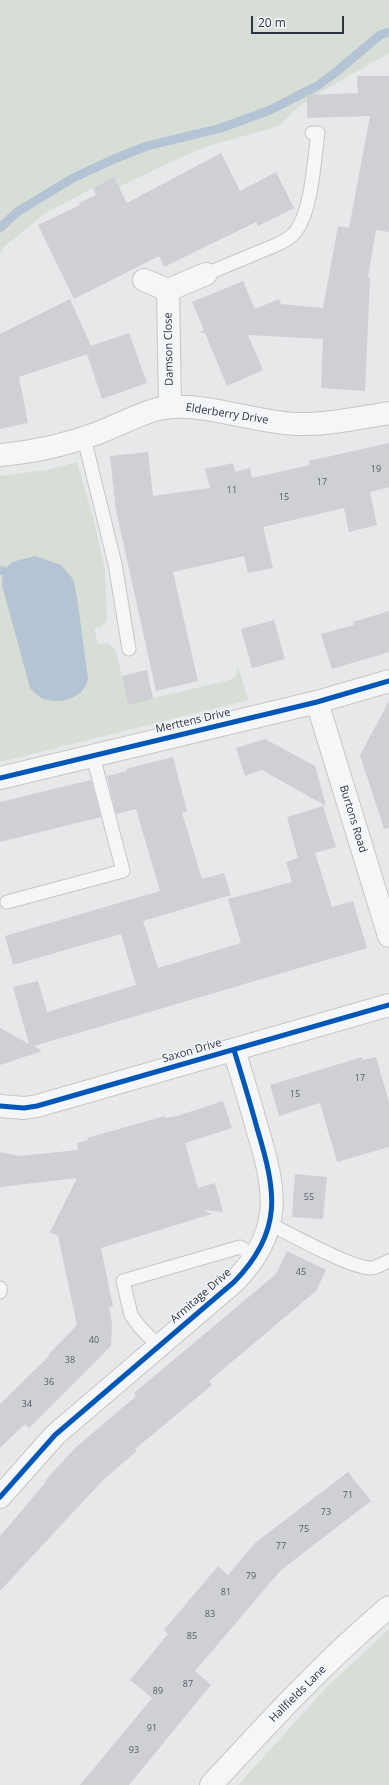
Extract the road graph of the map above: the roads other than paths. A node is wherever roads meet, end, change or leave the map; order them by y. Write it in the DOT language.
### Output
graph roads {
  1 [pos="312,133"];
  2 [pos="206,274"];
  3 [pos="144,280"];
  4 [pos="168,290"];
  5 [pos="170,407"];
  6 [pos="389,413"];
  7 [pos="84,438"];
  8 [pos="0,455"];
  9 [pos="129,649"];
  10 [pos="389,681"];
  11 [pos="317,702"];
  12 [pos="92,756"];
  13 [pos="0,778"];
  14 [pos="7,902"];
  15 [pos="389,936"];
  16 [pos="389,1005"];
  17 [pos="234,1050"];
  18 [pos="0,1106"];
  19 [pos="270,1224"];
  20 [pos="255,1258"];
  21 [pos="389,1261"];
  22 [pos="0,1288"];
  23 [pos="0,1292"];
  24 [pos="158,1346"];
  25 [pos="2,1489"];
  26 [pos="389,1607"];
  27 [pos="211,1785"];
  1 -- 2 [label="lane"];
  2 -- 4 [label="street"];
  3 -- 4 [label="street"];
  4 -- 5 [label="street, Damson Close"];
  5 -- 6 [label="street, Elderberry Drive"];
  5 -- 7 [label="street, Elderberry Drive"];
  7 -- 8 [label="street, Elderberry Drive"];
  7 -- 9 [label="lane"];
  10 -- 11 [label="street, Merttens Drive"];
  11 -- 12 [label="street, Merttens Drive"];
  11 -- 15 [label="street, Burtons Road"];
  12 -- 13 [label="street, Merttens Drive"];
  12 -- 14 [label="lane"];
  16 -- 17 [label="street, Saxon Drive"];
  17 -- 18 [label="street, Saxon Drive"];
  17 -- 19 [label="street, Armitage Drive"];
  19 -- 20 [label="street, Armitage Drive"];
  19 -- 21 [label="lane"];
  20 -- 24 [label="street, Armitage Drive"];
  20 -- 24 [label="lane"];
  22 -- 23 [label="lane"];
  24 -- 25 [label="street, Armitage Drive"];
  26 -- 27 [label="street, Hallfields Lane"];
}
